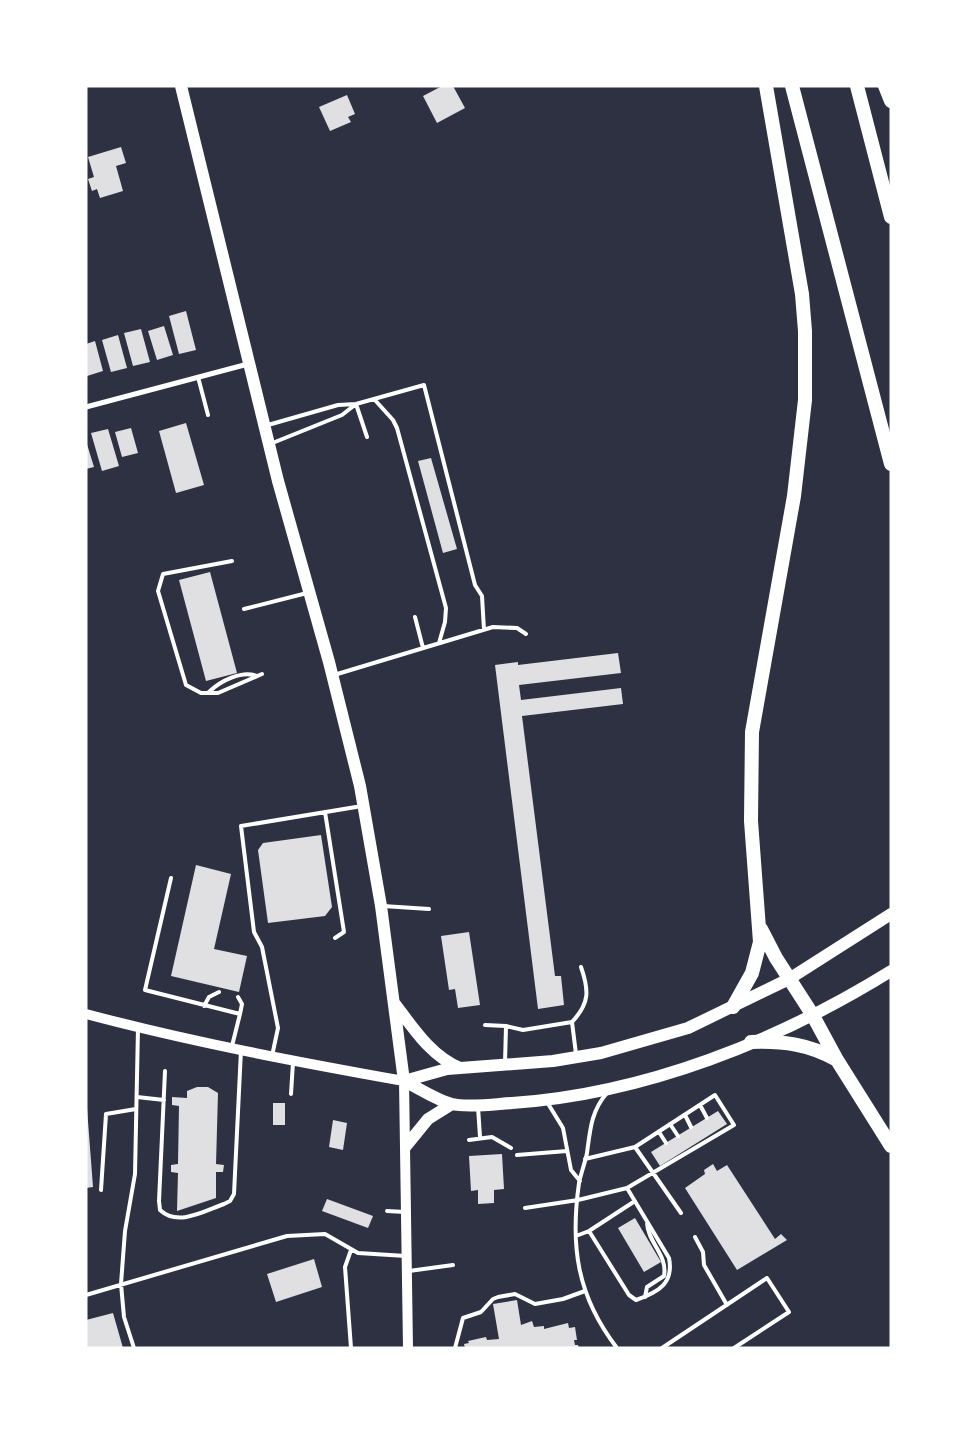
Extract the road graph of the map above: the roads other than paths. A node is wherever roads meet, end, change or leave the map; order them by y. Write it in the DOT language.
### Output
graph roads {
  1 [pos="180,86"];
  2 [pos="766,86"];
  3 [pos="792,86"];
  4 [pos="857,86"];
  5 [pos="885,86"];
  6 [pos="891,101"];
  7 [pos="891,217"];
  8 [pos="249,364"];
  9 [pos="198,377"];
  10 [pos="374,399"];
  11 [pos="356,404"];
  12 [pos="86,406"];
  13 [pos="208,415"];
  14 [pos="266,426"];
  15 [pos="366,437"];
  16 [pos="270,444"];
  17 [pos="891,464"];
  18 [pos="232,561"];
  19 [pos="309,592"];
  20 [pos="244,609"];
  21 [pos="415,617"];
  22 [pos="484,630"];
  23 [pos="526,634"];
  24 [pos="439,643"];
  25 [pos="423,648"];
  26 [pos="332,676"];
  27 [pos="209,692"];
  28 [pos="364,806"];
  29 [pos="325,812"];
  30 [pos="171,878"];
  31 [pos="381,906"];
  32 [pos="429,909"];
  33 [pos="891,914"];
  34 [pos="760,928"];
  35 [pos="335,938"];
  36 [pos="581,967"];
  37 [pos="891,971"];
  38 [pos="789,979"];
  39 [pos="219,992"];
  40 [pos="238,997"];
  41 [pos="394,1002"];
  42 [pos="204,1006"];
  43 [pos="733,1007"];
  44 [pos="86,1014"];
  45 [pos="240,1014"];
  46 [pos="812,1014"];
  47 [pos="572,1022"];
  48 [pos="485,1025"];
  49 [pos="506,1026"];
  50 [pos="138,1028"];
  51 [pos="751,1042"];
  52 [pos="236,1049"];
  53 [pos="272,1057"];
  54 [pos="576,1057"];
  55 [pos="837,1060"];
  56 [pos="293,1062"];
  57 [pos="505,1065"];
  58 [pos="460,1068"];
  59 [pos="165,1071"];
  60 [pos="404,1081"];
  61 [pos="610,1089"];
  62 [pos="291,1094"];
  63 [pos="137,1097"];
  64 [pos="164,1100"];
  65 [pos="546,1100"];
  66 [pos="452,1104"];
  67 [pos="478,1104"];
  68 [pos="700,1105"];
  69 [pos="136,1109"];
  70 [pos="685,1115"];
  71 [pos="706,1118"];
  72 [pos="670,1124"];
  73 [pos="692,1127"];
  74 [pos="659,1132"];
  75 [pos="678,1136"];
  76 [pos="480,1137"];
  77 [pos="469,1140"];
  78 [pos="666,1143"];
  79 [pos="406,1146"];
  80 [pos="891,1146"];
  81 [pos="635,1147"];
  82 [pos="511,1148"];
  83 [pos="567,1152"];
  84 [pos="517,1155"];
  85 [pos="585,1159"];
  86 [pos="652,1173"];
  87 [pos="580,1181"];
  88 [pos="627,1188"];
  89 [pos="101,1190"];
  90 [pos="578,1200"];
  91 [pos="635,1201"];
  92 [pos="525,1208"];
  93 [pos="387,1211"];
  94 [pos="408,1212"];
  95 [pos="681,1214"];
  96 [pos="647,1221"];
  97 [pos="589,1231"];
  98 [pos="576,1236"];
  99 [pos="695,1236"];
  100 [pos="351,1250"];
  101 [pos="408,1256"];
  102 [pos="453,1265"];
  103 [pos="409,1271"];
  104 [pos="121,1284"];
  105 [pos="585,1291"];
  106 [pos="86,1295"];
  107 [pos="645,1297"];
  108 [pos="727,1305"];
  109 [pos="134,1348"];
  110 [pos="352,1348"];
  111 [pos="408,1348"];
  112 [pos="455,1348"];
  113 [pos="617,1348"];
  114 [pos="662,1348"];
  115 [pos="734,1348"];
  1 -- 8 [label="main road"];
  2 -- 34 [label="highway"];
  3 -- 17 [label="highway"];
  4 -- 7 [label="highway"];
  5 -- 6 [label="highway"];
  8 -- 9 [label="street"];
  8 -- 14 [label="main road"];
  9 -- 12 [label="street"];
  9 -- 13 [label="lane"];
  10 -- 11 [label="lane"];
  10 -- 22 [label="lane"];
  10 -- 24 [label="lane"];
  11 -- 14 [label="lane"];
  11 -- 15 [label="lane"];
  11 -- 16 [label="lane"];
  14 -- 16 [label="main road"];
  16 -- 19 [label="main road"];
  18 -- 27 [label="lane"];
  19 -- 20 [label="lane"];
  19 -- 26 [label="main road"];
  21 -- 25 [label="lane"];
  22 -- 23 [label="lane"];
  22 -- 24 [label="lane"];
  24 -- 25 [label="lane"];
  25 -- 26 [label="lane"];
  26 -- 28 [label="main road"];
  27 -- 27 [label="lane"];
  28 -- 29 [label="lane"];
  28 -- 31 [label="main road"];
  29 -- 35 [label="lane"];
  29 -- 53 [label="lane"];
  30 -- 42 [label="lane"];
  31 -- 32 [label="lane"];
  31 -- 41 [label="main road"];
  33 -- 38 [label="main road"];
  34 -- 38 [label="highway"];
  34 -- 43 [label="highway"];
  36 -- 47 [label="lane"];
  37 -- 46 [label="main road"];
  38 -- 43 [label="main road"];
  38 -- 46 [label="highway"];
  39 -- 42 [label="lane"];
  40 -- 45 [label="lane"];
  41 -- 58 [label="main road"];
  41 -- 60 [label="main road"];
  42 -- 45 [label="lane"];
  43 -- 54 [label="main road"];
  44 -- 50 [label="main road"];
  45 -- 52 [label="lane"];
  46 -- 51 [label="main road"];
  46 -- 55 [label="highway"];
  47 -- 49 [label="lane"];
  47 -- 54 [label="lane"];
  48 -- 49 [label="lane"];
  49 -- 57 [label="lane"];
  50 -- 52 [label="main road"];
  50 -- 63 [label="lane"];
  51 -- 55 [label="highway"];
  51 -- 61 [label="main road"];
  52 -- 53 [label="main road"];
  52 -- 64 [label="lane"];
  53 -- 56 [label="main road"];
  54 -- 57 [label="main road"];
  55 -- 80 [label="highway"];
  56 -- 60 [label="main road"];
  56 -- 62 [label="lane"];
  57 -- 58 [label="main road"];
  58 -- 60 [label="main road"];
  59 -- 64 [label="lane"];
  60 -- 66 [label="main road"];
  60 -- 79 [label="main road"];
  61 -- 65 [label="main road"];
  61 -- 85 [label="lane"];
  63 -- 64 [label="lane"];
  63 -- 69 [label="lane"];
  65 -- 67 [label="main road"];
  65 -- 83 [label="lane"];
  66 -- 67 [label="main road"];
  66 -- 79 [label="main road"];
  67 -- 76 [label="lane"];
  68 -- 70 [label="lane"];
  68 -- 71 [label="lane"];
  68 -- 86 [label="lane"];
  69 -- 89 [label="lane"];
  69 -- 104 [label="lane"];
  70 -- 72 [label="lane"];
  70 -- 73 [label="lane"];
  72 -- 74 [label="lane"];
  72 -- 75 [label="lane"];
  74 -- 78 [label="lane"];
  74 -- 81 [label="lane"];
  76 -- 77 [label="lane"];
  76 -- 82 [label="lane"];
  79 -- 94 [label="main road"];
  81 -- 85 [label="lane"];
  81 -- 86 [label="lane"];
  83 -- 84 [label="lane"];
  83 -- 87 [label="lane"];
  85 -- 87 [label="lane"];
  86 -- 88 [label="lane"];
  86 -- 95 [label="lane"];
  87 -- 90 [label="lane"];
  88 -- 90 [label="lane"];
  88 -- 91 [label="lane"];
  90 -- 92 [label="lane"];
  90 -- 98 [label="lane"];
  91 -- 96 [label="lane"];
  91 -- 97 [label="lane"];
  93 -- 94 [label="lane"];
  94 -- 101 [label="main road"];
  96 -- 107 [label="lane"];
  96 -- 107 [label="lane"];
  97 -- 98 [label="lane"];
  97 -- 107 [label="lane"];
  98 -- 105 [label="lane"];
  99 -- 108 [label="lane"];
  100 -- 101 [label="lane"];
  100 -- 104 [label="lane"];
  100 -- 110 [label="lane"];
  101 -- 103 [label="main road"];
  102 -- 103 [label="lane"];
  103 -- 111 [label="main road"];
  104 -- 106 [label="lane"];
  104 -- 109 [label="lane"];
  105 -- 112 [label="lane"];
  105 -- 113 [label="lane"];
  108 -- 114 [label="lane"];
  108 -- 115 [label="lane"];
}
